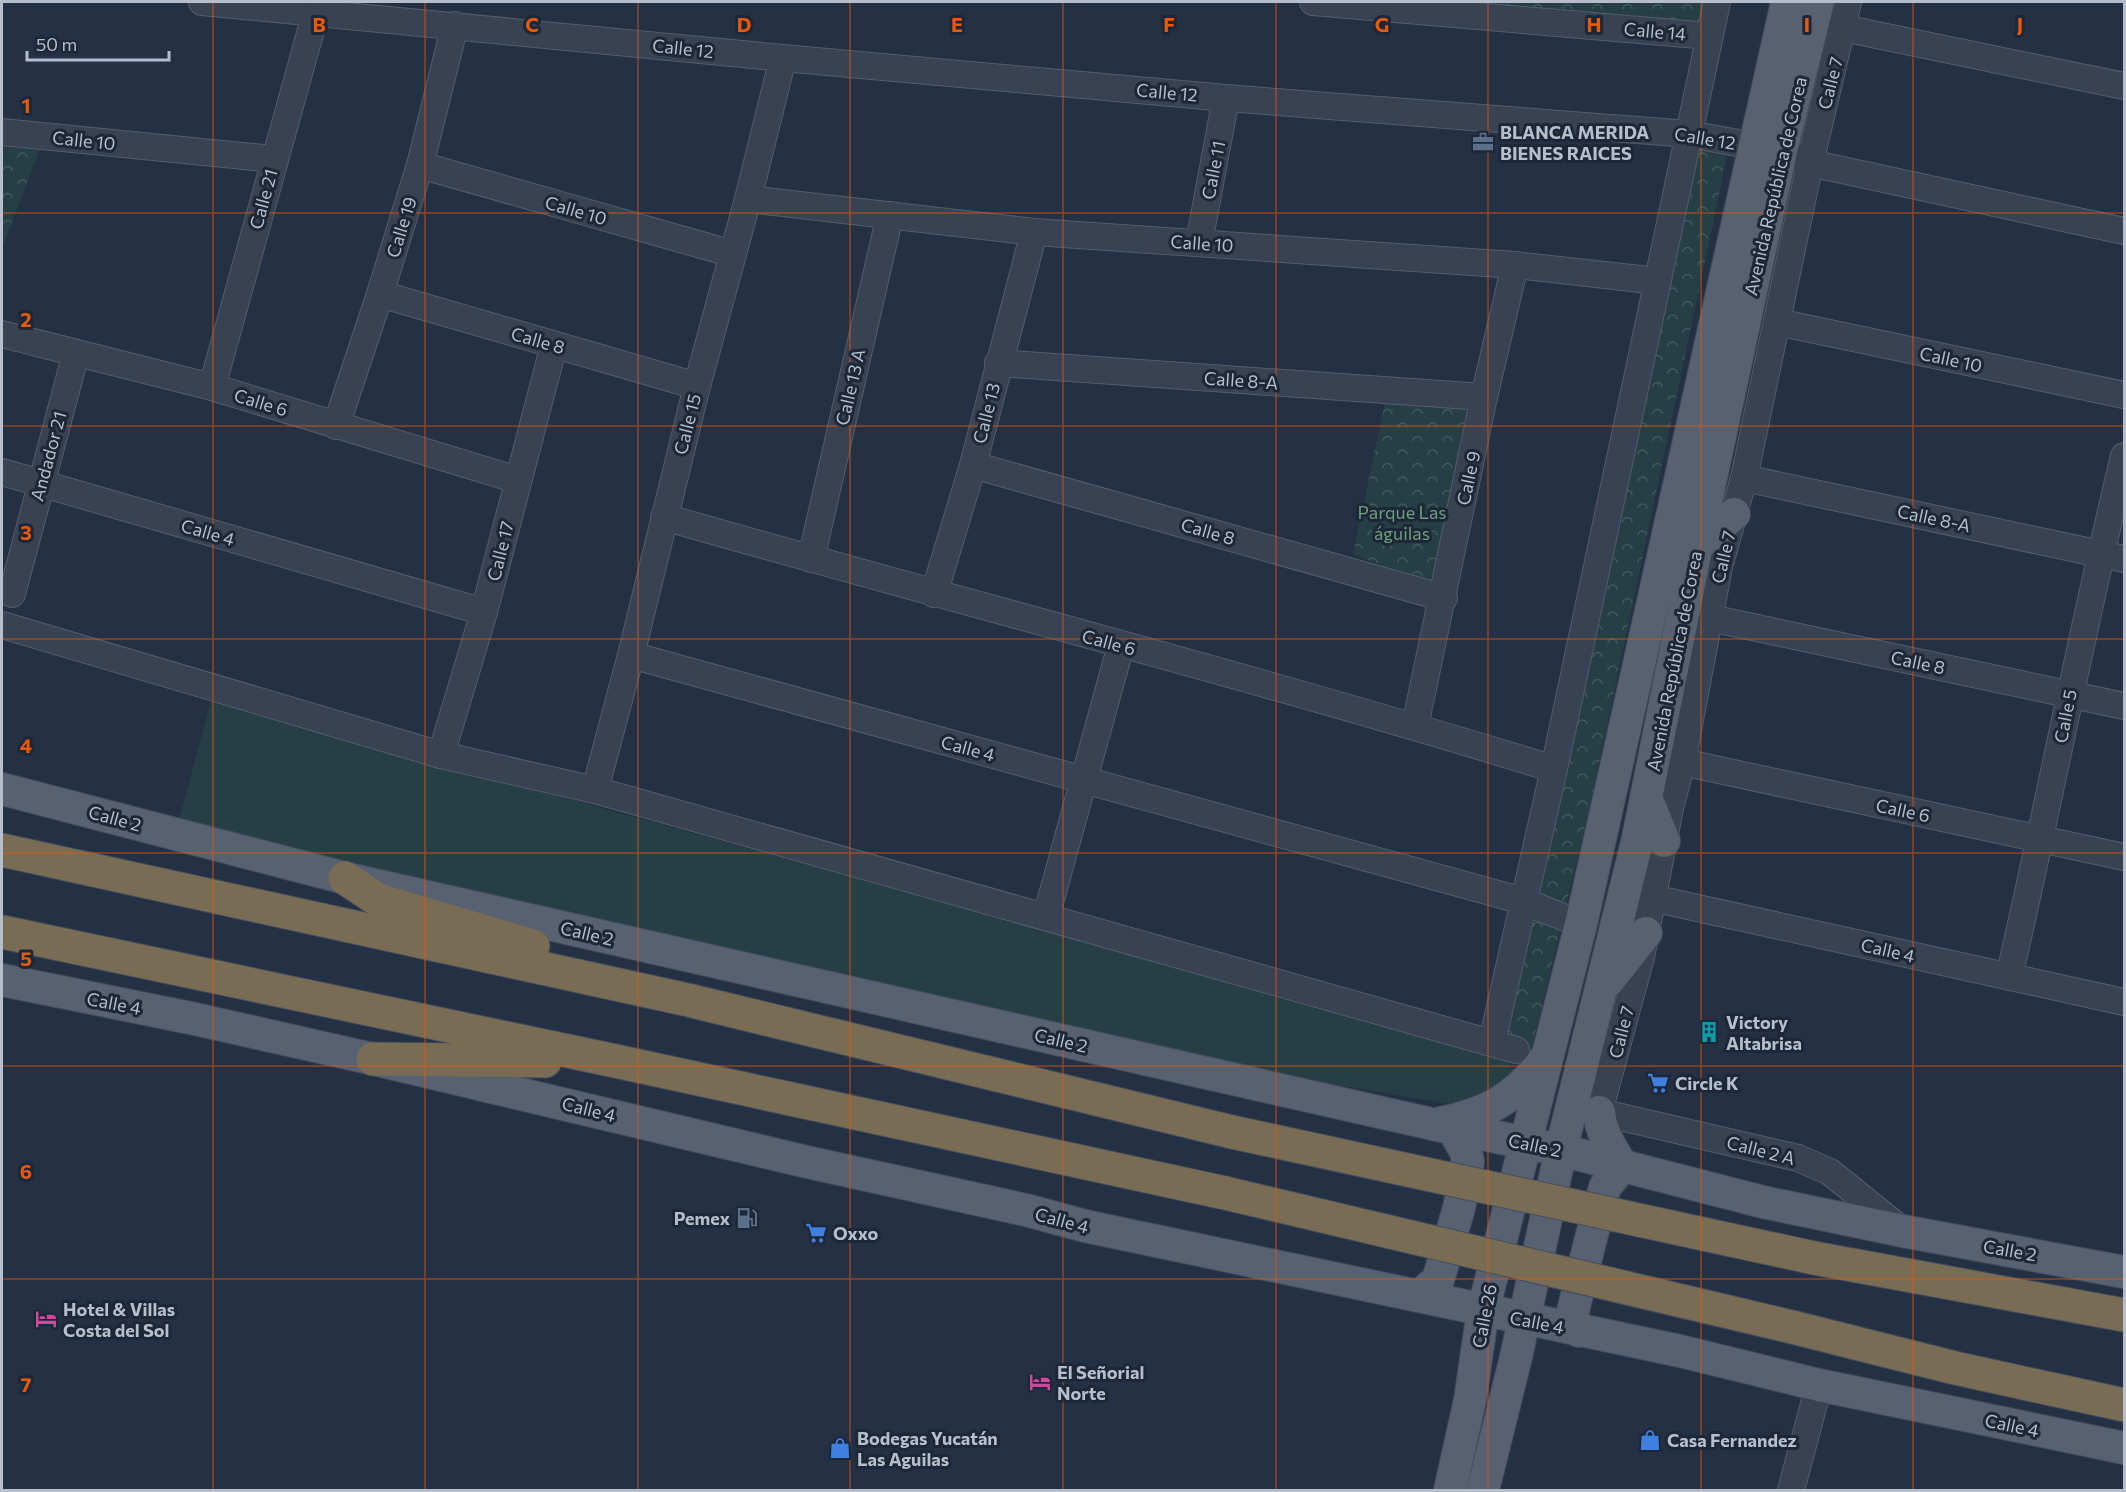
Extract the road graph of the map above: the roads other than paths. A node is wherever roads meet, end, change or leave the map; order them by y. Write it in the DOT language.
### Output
graph roads {
  1 [pos="202,2"];
  2 [pos="1313,2"];
  3 [pos="1717,2"];
  4 [pos="1787,2"];
  5 [pos="1818,2"];
  6 [pos="1848,2"];
  7 [pos="316,12"];
  8 [pos="455,25"];
  9 [pos="1843,28"];
  10 [pos="1709,36"];
  11 [pos="783,58"];
  12 [pos="2124,86"];
  13 [pos="1226,98"];
  14 [pos="2,132"];
  15 [pos="1689,134"];
  16 [pos="1768,149"];
  17 [pos="274,159"];
  18 [pos="1810,163"];
  19 [pos="420,165"];
  20 [pos="748,199"];
  21 [pos="890,214"];
  22 [pos="2124,231"];
  23 [pos="1034,232"];
  24 [pos="1199,243"];
  25 [pos="733,254"];
  26 [pos="1515,265"];
  27 [pos="1658,281"];
  28 [pos="380,294"];
  29 [pos="1777,322"];
  30 [pos="2,334"];
  31 [pos="555,345"];
  32 [pos="76,354"];
  33 [pos="998,363"];
  34 [pos="697,386"];
  35 [pos="212,387"];
  36 [pos="2124,395"];
  37 [pos="1484,398"];
  38 [pos="336,426"];
  39 [pos="2124,456"];
  40 [pos="973,465"];
  41 [pos="2,472"];
  42 [pos="1744,478"];
  43 [pos="518,480"];
  44 [pos="40,483"];
  45 [pos="1734,514"];
  46 [pos="664,517"];
  47 [pos="1697,546"];
  48 [pos="2112,557"];
  49 [pos="811,559"];
  50 [pos="12,594"];
  51 [pos="934,594"];
  52 [pos="1444,598"];
  53 [pos="484,612"];
  54 [pos="1710,618"];
  55 [pos="2,625"];
  56 [pos="1121,645"];
  57 [pos="631,655"];
  58 [pos="2070,694"];
  59 [pos="2124,706"];
  60 [pos="1415,726"];
  61 [pos="441,755"];
  62 [pos="1682,762"];
  63 [pos="1554,769"];
  64 [pos="1082,780"];
  65 [pos="2,789"];
  66 [pos="595,790"];
  67 [pos="1646,797"];
  68 [pos="2041,840"];
  69 [pos="1664,841"];
  70 [pos="2,850"];
  71 [pos="2124,857"];
  72 [pos="345,878"];
  73 [pos="1652,898"];
  74 [pos="1523,901"];
  75 [pos="1046,917"];
  76 [pos="1581,924"];
  77 [pos="2,932"];
  78 [pos="1646,933"];
  79 [pos="2009,977"];
  80 [pos="2,980"];
  81 [pos="1601,989"];
  82 [pos="688,1000"];
  83 [pos="2124,1002"];
  84 [pos="1492,1042"];
  85 [pos="1516,1050"];
  86 [pos="1549,1053"];
  87 [pos="373,1059"];
  88 [pos="620,1062"];
  89 [pos="1599,1112"];
  90 [pos="1442,1126"];
  91 [pos="1525,1143"];
  92 [pos="1561,1150"];
  93 [pos="1622,1166"];
  94 [pos="1903,1231"];
  95 [pos="2124,1272"];
  96 [pos="1419,1296"];
  97 [pos="1483,1311"];
  98 [pos="2124,1314"];
  99 [pos="1523,1320"];
  100 [pos="1579,1331"];
  101 [pos="1819,1385"];
  102 [pos="2124,1405"];
  103 [pos="2124,1448"];
  104 [pos="1450,1491"];
  105 [pos="1482,1491"];
  106 [pos="1791,1491"];
  1 -- 7 [label="street, Calle 12"];
  2 -- 10 [label="street, Calle 14"];
  3 -- 10 [label="street"];
  4 -- 16 [label="main road, Avenida República de Corea"];
  5 -- 16 [label="main road, Avenida República de Corea"];
  6 -- 9 [label="street, Calle 7"];
  7 -- 8 [label="street, Calle 12"];
  7 -- 17 [label="street, Calle 21"];
  8 -- 11 [label="street, Calle 12"];
  8 -- 19 [label="street, Calle 19"];
  9 -- 12 [label="street"];
  9 -- 18 [label="street, Calle 7"];
  10 -- 15 [label="street"];
  11 -- 13 [label="street, Calle 12"];
  11 -- 20 [label="street, Calle 15"];
  13 -- 15 [label="street, Calle 12"];
  13 -- 24 [label="street, Calle 11"];
  14 -- 17 [label="street, Calle 10"];
  15 -- 16 [label="street, Calle 12"];
  15 -- 27 [label="street"];
  16 -- 18 [label="street, Calle 12"];
  16 -- 47 [label="main road, Avenida República de Corea"];
  16 -- 76 [label="main road, Avenida República de Corea"];
  17 -- 35 [label="street, Calle 21"];
  18 -- 22 [label="street, Calle 12"];
  18 -- 29 [label="street, Calle 7"];
  19 -- 25 [label="street, Calle 10"];
  19 -- 28 [label="street, Calle 19"];
  20 -- 21 [label="street, Calle 10"];
  20 -- 25 [label="street, Calle 15"];
  21 -- 23 [label="street, Calle 10"];
  21 -- 49 [label="street, Calle 13 A"];
  23 -- 24 [label="street, Calle 10"];
  23 -- 33 [label="street, Calle 13"];
  24 -- 26 [label="street, Calle 10"];
  25 -- 34 [label="street, Calle 15"];
  26 -- 27 [label="street, Calle 10"];
  26 -- 37 [label="street, Calle 9"];
  27 -- 63 [label="street"];
  28 -- 31 [label="street, Calle 8"];
  28 -- 38 [label="street, Calle 19"];
  29 -- 36 [label="street, Calle 10"];
  29 -- 42 [label="street, Calle 7"];
  30 -- 32 [label="street, Calle 6"];
  31 -- 34 [label="street, Calle 8"];
  31 -- 43 [label="street, Calle 17"];
  32 -- 35 [label="street, Calle 6"];
  32 -- 44 [label="street, Andador 21"];
  33 -- 37 [label="street, Calle 8-A"];
  33 -- 40 [label="street, Calle 13"];
  34 -- 46 [label="street, Calle 15"];
  35 -- 38 [label="street, Calle 6"];
  37 -- 52 [label="street, Calle 9"];
  38 -- 43 [label="street, Calle 6"];
  39 -- 48 [label="street, Calle 5"];
  40 -- 51 [label="street, Calle 13"];
  40 -- 52 [label="street, Calle 8"];
  41 -- 44 [label="street, Calle 4"];
  42 -- 45 [label="street, Calle 7"];
  42 -- 48 [label="street, Calle 8-A"];
  43 -- 53 [label="street, Calle 17"];
  44 -- 50 [label="street, Andador 21"];
  44 -- 53 [label="street, Calle 4"];
  45 -- 47 [label="main road"];
  45 -- 54 [label="street, Calle 7"];
  46 -- 49 [label="street, Calle 6"];
  46 -- 57 [label="street, Calle 15"];
  47 -- 67 [label="main road, Avenida República de Corea"];
  48 -- 58 [label="street, Calle 5"];
  49 -- 51 [label="street, Calle 6"];
  51 -- 56 [label="street, Calle 6"];
  52 -- 60 [label="street, Calle 9"];
  53 -- 61 [label="street, Calle 17"];
  54 -- 58 [label="street, Calle 8"];
  54 -- 62 [label="street, Calle 7"];
  55 -- 61 [label="street"];
  56 -- 60 [label="street, Calle 6"];
  56 -- 64 [label="street"];
  57 -- 64 [label="street, Calle 4"];
  57 -- 66 [label="street, Calle 15"];
  58 -- 59 [label="street, Calle 8"];
  58 -- 68 [label="street, Calle 5"];
  60 -- 63 [label="street, Calle 6"];
  61 -- 66 [label="street"];
  62 -- 68 [label="street, Calle 6"];
  62 -- 69 [label="street, Calle 7"];
  63 -- 74 [label="street"];
  64 -- 74 [label="street, Calle 4"];
  64 -- 75 [label="street"];
  65 -- 72 [label="main road, Calle 2"];
  66 -- 75 [label="street"];
  67 -- 69 [label="main road"];
  67 -- 81 [label="main road, Avenida República de Corea"];
  68 -- 71 [label="street, Calle 6"];
  68 -- 79 [label="street, Calle 5"];
  69 -- 73 [label="street, Calle 7"];
  70 -- 82 [label="highway"];
  72 -- 82 [label="highway"];
  72 -- 90 [label="main road, Calle 2"];
  73 -- 78 [label="street, Calle 7"];
  73 -- 79 [label="street, Calle 4"];
  74 -- 76 [label="street, Calle 4"];
  74 -- 84 [label="street"];
  75 -- 84 [label="street"];
  76 -- 86 [label="main road, Avenida República de Corea"];
  77 -- 88 [label="highway"];
  78 -- 81 [label="main road"];
  78 -- 89 [label="street, Calle 7"];
  79 -- 83 [label="street, Calle 4"];
  80 -- 87 [label="main road, Calle 4"];
  81 -- 92 [label="main road, Avenida República de Corea"];
  82 -- 98 [label="highway, bridge"];
  84 -- 85 [label="street"];
  86 -- 90 [label="main road"];
  86 -- 91 [label="main road, Avenida República de Corea"];
  87 -- 88 [label="highway"];
  87 -- 96 [label="main road, Calle 4"];
  88 -- 102 [label="highway, bridge"];
  89 -- 93 [label="main road"];
  89 -- 94 [label="street, Calle 2 A"];
  90 -- 91 [label="main road, Calle 2"];
  90 -- 96 [label="main road"];
  91 -- 92 [label="main road, Calle 2"];
  91 -- 97 [label="main road, Calle 26"];
  92 -- 93 [label="main road, Calle 2"];
  92 -- 99 [label="main road, Avenida República de Corea"];
  93 -- 94 [label="main road, Calle 2"];
  93 -- 100 [label="main road"];
  94 -- 95 [label="main road, Calle 2"];
  96 -- 97 [label="main road, Calle 4"];
  97 -- 99 [label="main road, Calle 4"];
  97 -- 104 [label="main road, Calle 26"];
  99 -- 100 [label="main road, Calle 4"];
  99 -- 105 [label="main road"];
  100 -- 101 [label="main road, Calle 4"];
  101 -- 103 [label="main road, Calle 4"];
  101 -- 106 [label="street"];
}
